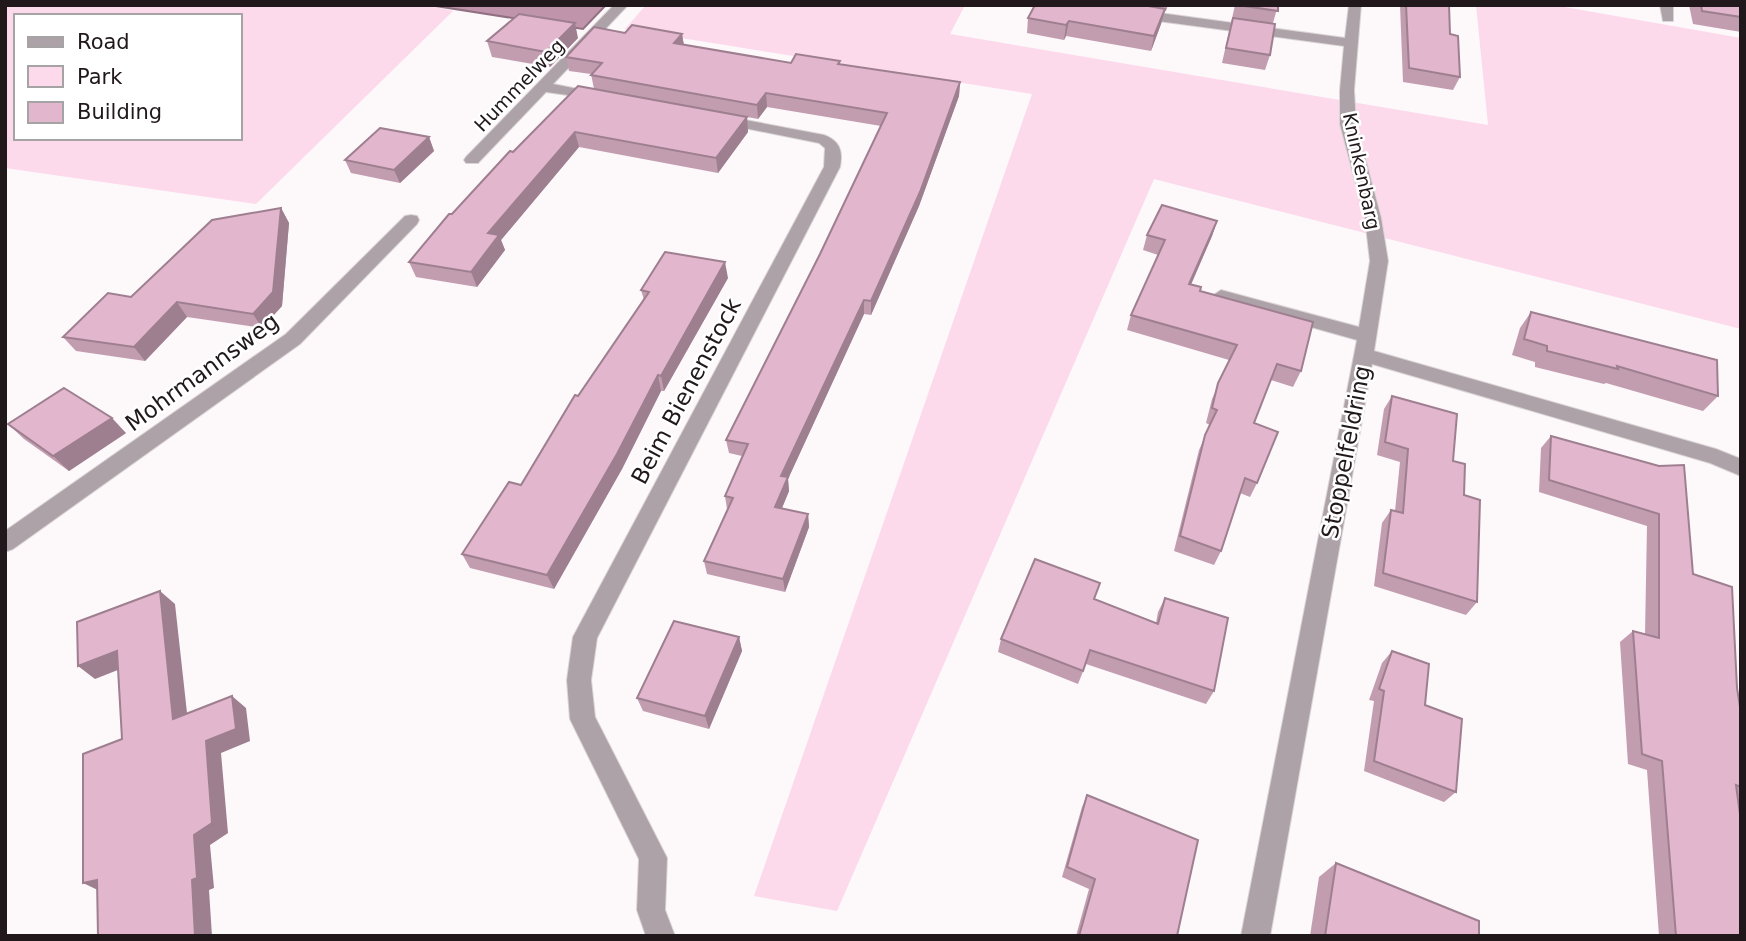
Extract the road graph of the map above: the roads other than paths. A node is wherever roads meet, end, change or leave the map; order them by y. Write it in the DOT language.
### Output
graph roads {
  1 [pos="622,5"];
  2 [pos="1118,5"];
  3 [pos="1355,5"];
  4 [pos="1351,43"];
  5 [pos="545,87"];
  6 [pos="614,100"];
  7 [pos="696,115"];
  8 [pos="472,160"];
  9 [pos="411,220"];
  10 [pos="1220,296"];
  11 [pos="1366,346"];
  12 [pos="1741,468"];
  13 [pos="5,543"];
  14 [pos="661,936"];
  15 [pos="1255,936"];
  1 -- 5 [label="street, Hummelweg"];
  2 -- 4 [label="street"];
  3 -- 4 [label="street, Kninkenbarg"];
  4 -- 11 [label="street, Kninkenbarg"];
  5 -- 6 [label="street"];
  5 -- 8 [label="street, Hummelweg"];
  7 -- 14 [label="street, Beim Bienenstock"];
  9 -- 13 [label="street, Mohrmannsweg"];
  10 -- 11 [label="street"];
  11 -- 12 [label="street, Stoppelfeldring"];
  11 -- 15 [label="street, Stoppelfeldring"];
}
